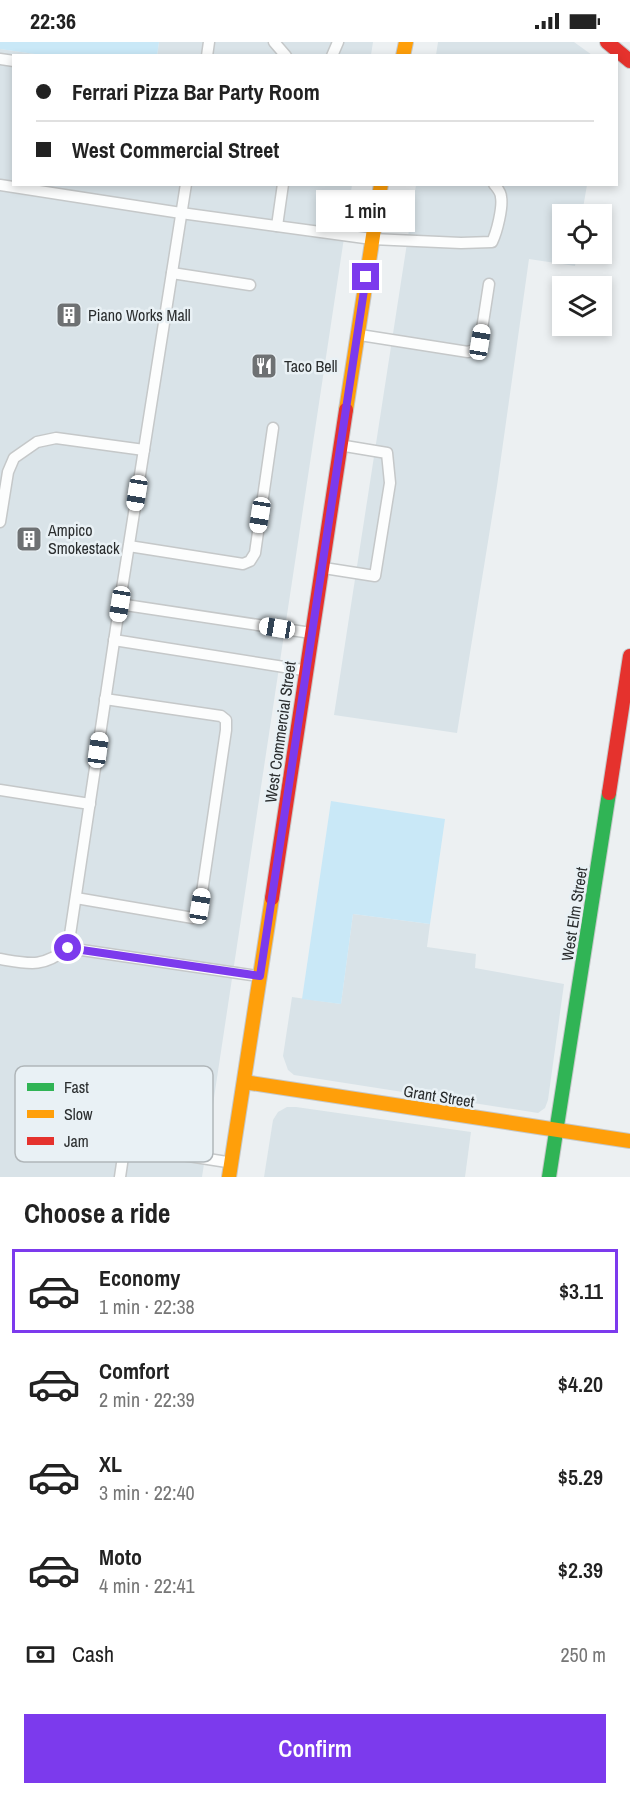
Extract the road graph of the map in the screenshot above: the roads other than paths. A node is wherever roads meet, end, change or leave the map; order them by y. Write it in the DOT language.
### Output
graph roads {
  1 [pos="274,42"];
  2 [pos="608,42"];
  3 [pos="284,54"];
  4 [pos="630,61"];
  5 [pos="0,185"];
  6 [pos="186,186"];
  7 [pos="283,186"];
  8 [pos="381,186"];
  9 [pos="496,186"];
  10 [pos="181,213"];
  11 [pos="276,226"];
  12 [pos="372,239"];
  13 [pos="172,273"];
  14 [pos="489,284"];
  15 [pos="250,285"];
  16 [pos="357,335"];
  17 [pos="273,428"];
  18 [pos="340,445"];
  19 [pos="144,450"];
  20 [pos="0,522"];
  21 [pos="129,546"];
  22 [pos="321,568"];
  23 [pos="120,604"];
  24 [pos="311,633"];
  25 [pos="114,640"];
  26 [pos="630,656"];
  27 [pos="306,670"];
  28 [pos="105,699"];
  29 [pos="0,790"];
  30 [pos="90,804"];
  31 [pos="75,898"];
  32 [pos="68,948"];
  33 [pos="0,959"];
  34 [pos="260,976"];
  35 [pos="244,1082"];
  36 [pos="556,1131"];
  37 [pos="630,1141"];
  38 [pos="213,1160"];
  39 [pos="122,1162"];
  40 [pos="231,1163"];
  41 [pos="120,1177"];
  42 [pos="229,1177"];
  43 [pos="549,1177"];
  1 -- 3 [label="lane"];
  2 -- 4 [label="main road"];
  5 -- 10 [label="lane"];
  6 -- 10 [label="lane"];
  7 -- 11 [label="lane"];
  8 -- 12 [label="main road, West Commercial Street"];
  9 -- 12 [label="lane"];
  10 -- 11 [label="lane"];
  10 -- 13 [label="lane"];
  11 -- 12 [label="lane"];
  12 -- 16 [label="main road, West Commercial Street"];
  13 -- 15 [label="lane"];
  13 -- 19 [label="lane"];
  14 -- 16 [label="lane"];
  16 -- 18 [label="main road, West Commercial Street"];
  17 -- 21 [label="lane"];
  18 -- 22 [label="main road, West Commercial Street"];
  18 -- 22 [label="lane"];
  19 -- 20 [label="lane"];
  19 -- 21 [label="lane"];
  21 -- 23 [label="lane"];
  22 -- 24 [label="main road, West Commercial Street"];
  23 -- 24 [label="lane"];
  23 -- 25 [label="lane"];
  24 -- 27 [label="main road, West Commercial Street"];
  25 -- 27 [label="lane"];
  25 -- 28 [label="lane"];
  26 -- 36 [label="main road, West Elm Street"];
  27 -- 34 [label="main road, West Commercial Street"];
  28 -- 30 [label="lane"];
  28 -- 31 [label="lane"];
  29 -- 30 [label="lane"];
  30 -- 31 [label="lane"];
  31 -- 32 [label="lane"];
  32 -- 33 [label="lane"];
  32 -- 34 [label="lane"];
  34 -- 35 [label="main road, West Commercial Street"];
  35 -- 36 [label="main road, Grant Street"];
  35 -- 40 [label="main road, West Commercial Street"];
  36 -- 37 [label="main road, Grant Street"];
  36 -- 43 [label="main road, West Elm Street"];
  38 -- 40 [label="lane"];
  39 -- 41 [label="lane"];
  40 -- 42 [label="main road, West Commercial Street"];
}
